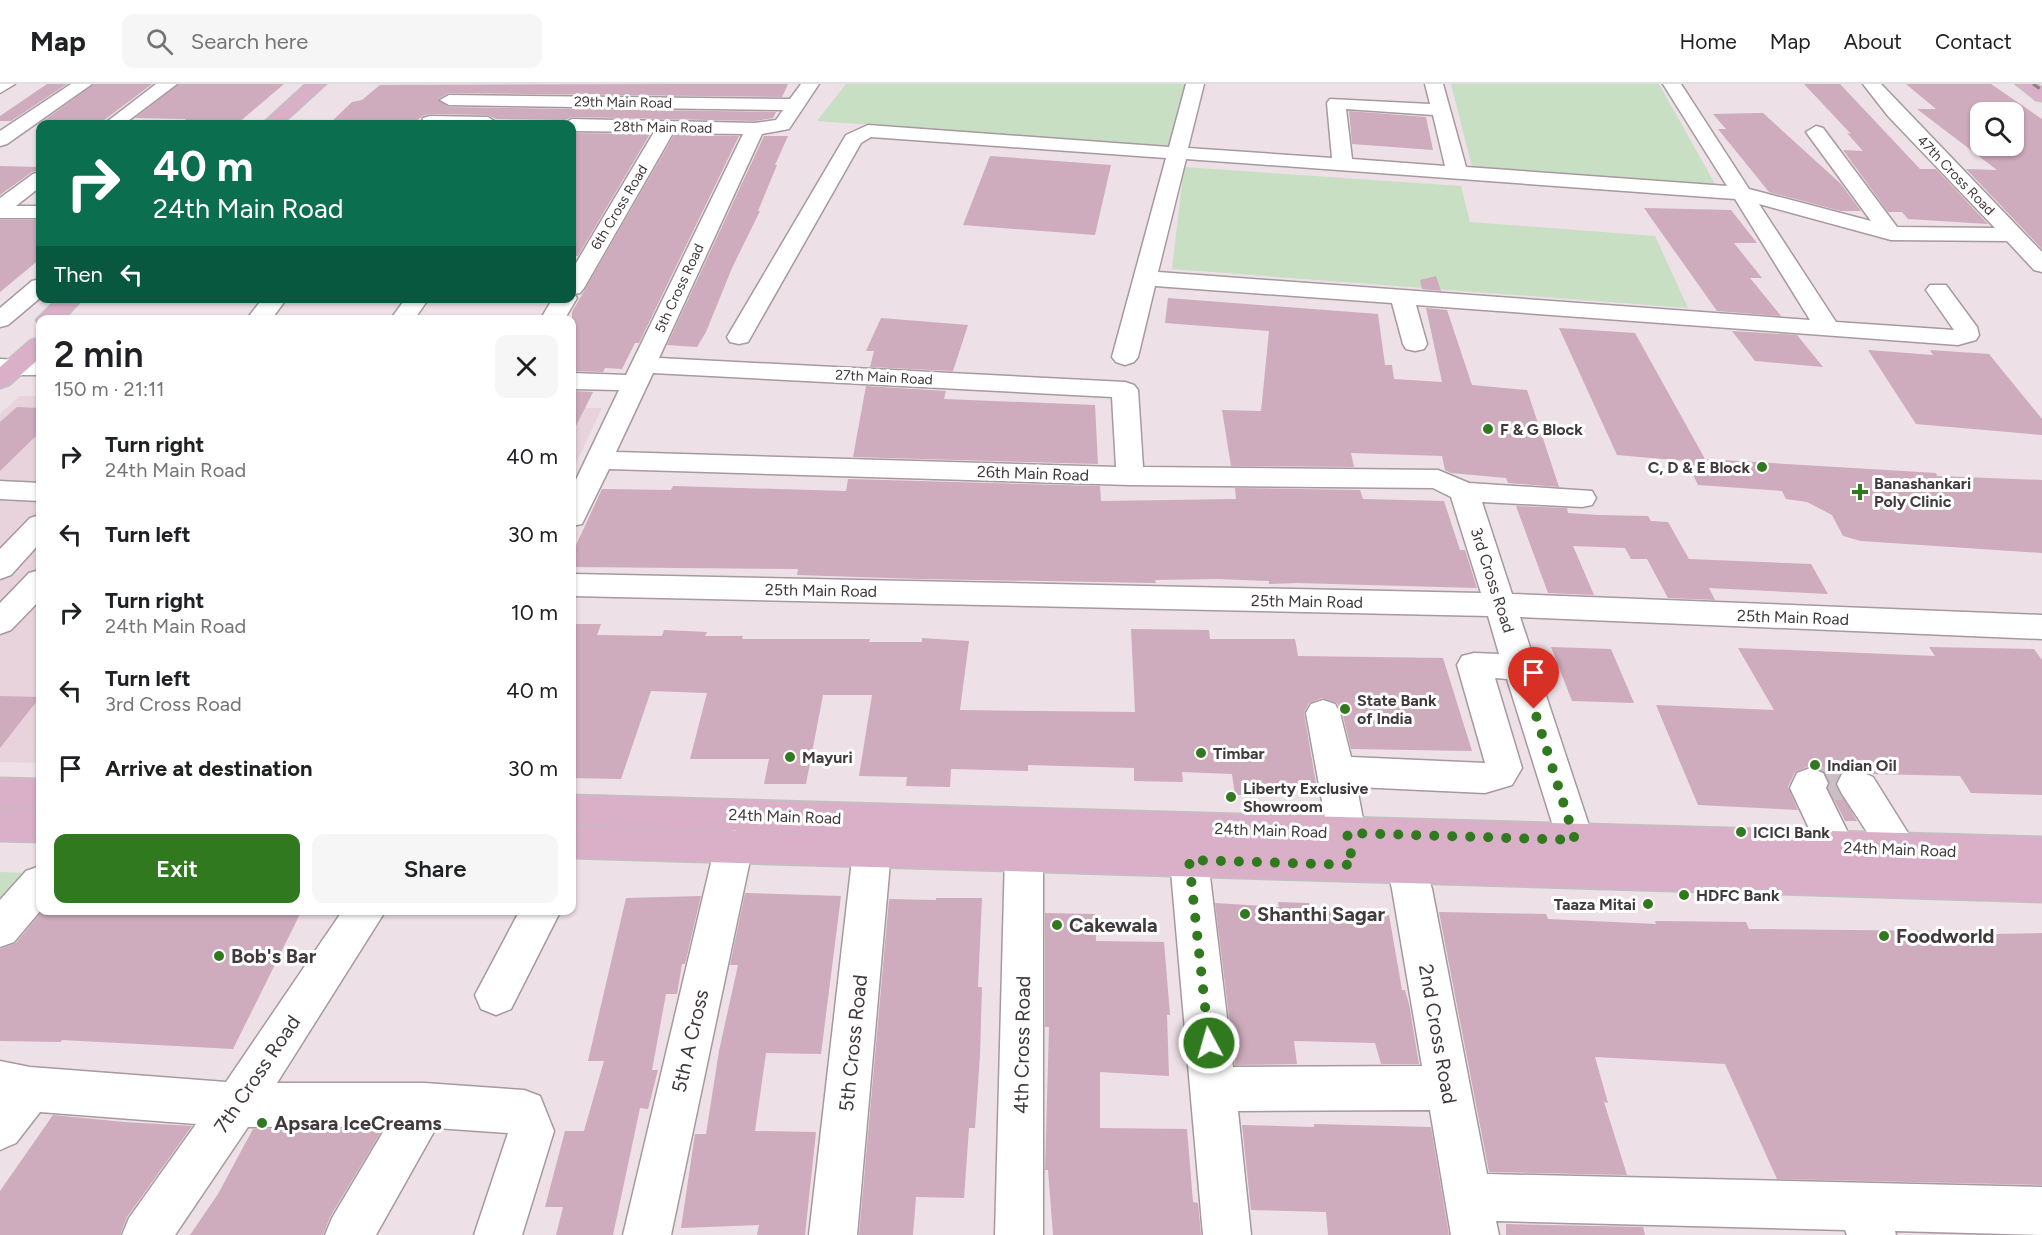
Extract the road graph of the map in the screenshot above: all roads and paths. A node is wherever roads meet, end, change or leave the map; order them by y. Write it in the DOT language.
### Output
graph roads {
  1 [pos="6,84"];
  2 [pos="83,84"];
  3 [pos="168,84"];
  4 [pos="317,84"];
  5 [pos="335,84"];
  6 [pos="463,84"];
  7 [pos="810,84"];
  8 [pos="1195,84"];
  9 [pos="1434,84"];
  10 [pos="1672,84"];
  11 [pos="1872,84"];
  12 [pos="2025,84"];
  13 [pos="0,88"];
  14 [pos="2042,96"];
  15 [pos="449,100"];
  16 [pos="796,105"];
  17 [pos="1441,110"];
  18 [pos="118,120"];
  19 [pos="276,120"];
  20 [pos="294,120"];
  21 [pos="432,120"];
  22 [pos="576,125"];
  23 [pos="667,127"];
  24 [pos="755,129"];
  25 [pos="1816,132"];
  26 [pos="0,140"];
  27 [pos="1178,153"];
  28 [pos="1343,165"];
  29 [pos="1457,173"];
  30 [pos="36,181"];
  31 [pos="1741,194"];
  32 [pos="0,210"];
  33 [pos="36,212"];
  34 [pos="1891,233"];
  35 [pos="2014,235"];
  36 [pos="2040,262"];
  37 [pos="1146,278"];
  38 [pos="576,281"];
  39 [pos="1938,290"];
  40 [pos="36,291"];
  41 [pos="0,293"];
  42 [pos="36,293"];
  43 [pos="1402,297"];
  44 [pos="67,303"];
  45 [pos="89,303"];
  46 [pos="272,303"];
  47 [pos="53,315"];
  48 [pos="75,315"];
  49 [pos="262,315"];
  50 [pos="0,320"];
  51 [pos="1827,327"];
  52 [pos="36,331"];
  53 [pos="739,337"];
  54 [pos="1415,344"];
  55 [pos="36,348"];
  56 [pos="1125,357"];
  57 [pos="36,368"];
  58 [pos="4,369"];
  59 [pos="639,374"];
  60 [pos="576,381"];
  61 [pos="598,460"];
  62 [pos="1130,476"];
  63 [pos="0,490"];
  64 [pos="36,492"];
  65 [pos="1464,492"];
  66 [pos="1582,498"];
  67 [pos="576,508"];
  68 [pos="36,529"];
  69 [pos="0,568"];
  70 [pos="36,585"];
  71 [pos="576,585"];
  72 [pos="1502,605"];
  73 [pos="0,622"];
  74 [pos="2042,627"];
  75 [pos="1521,667"];
  76 [pos="1323,713"];
  77 [pos="1336,771"];
  78 [pos="1810,783"];
  79 [pos="1855,784"];
  80 [pos="0,793"];
  81 [pos="36,794"];
  82 [pos="0,825"];
  83 [pos="36,826"];
  84 [pos="576,837"];
  85 [pos="576,837"];
  86 [pos="734,846"];
  87 [pos="1836,847"];
  88 [pos="1350,849"];
  89 [pos="1899,849"];
  90 [pos="1402,850"];
  91 [pos="872,851"];
  92 [pos="2042,853"];
  93 [pos="1024,855"];
  94 [pos="1580,856"];
  95 [pos="1189,860"];
  96 [pos="2042,885"];
  97 [pos="36,888"];
  98 [pos="363,915"];
  99 [pos="539,915"];
  100 [pos="0,929"];
  101 [pos="496,994"];
  102 [pos="15,1086"];
  103 [pos="1448,1088"];
  104 [pos="1214,1089"];
  105 [pos="237,1105"];
  106 [pos="424,1105"];
  107 [pos="0,1127"];
  108 [pos="2042,1211"];
  109 [pos="1472,1216"];
  110 [pos="1865,1221"];
  111 [pos="146,1235"];
  112 [pos="349,1235"];
  113 [pos="498,1235"];
  114 [pos="647,1235"];
  115 [pos="833,1235"];
  116 [pos="1019,1235"];
  117 [pos="1227,1235"];
  1 -- 13 [label="street"];
  2 -- 26 [label="street"];
  3 -- 18 [label="street"];
  4 -- 19 [label="main road"];
  5 -- 20 [label="main road"];
  6 -- 15 [label="street"];
  7 -- 16 [label="street"];
  8 -- 27 [label="street"];
  9 -- 17 [label="street"];
  10 -- 31 [label="street"];
  11 -- 35 [label="street, 47th Cross Road"];
  12 -- 14 [label="main road"];
  15 -- 16 [label="street, 29th Main Road"];
  15 -- 21 [label="street"];
  16 -- 24 [label="street"];
  17 -- 28 [label="street"];
  17 -- 29 [label="street"];
  22 -- 23 [label="street, 28th Main Road"];
  23 -- 24 [label="street, 28th Main Road"];
  23 -- 38 [label="street, 6th Cross Road"];
  24 -- 59 [label="street, 5th Cross Road"];
  25 -- 34 [label="street"];
  27 -- 28 [label="street"];
  27 -- 37 [label="street"];
  27 -- 53 [label="street"];
  28 -- 29 [label="street"];
  29 -- 31 [label="street"];
  30 -- 32 [label="street"];
  31 -- 34 [label="street"];
  31 -- 51 [label="street"];
  32 -- 33 [label="street"];
  34 -- 35 [label="street"];
  35 -- 36 [label="street, 47th Cross Road"];
  37 -- 43 [label="street"];
  37 -- 56 [label="street"];
  39 -- 51 [label="street"];
  40 -- 41 [label="street"];
  42 -- 50 [label="street"];
  43 -- 51 [label="street"];
  43 -- 54 [label="street"];
  44 -- 47 [label="main road"];
  45 -- 48 [label="main road"];
  46 -- 49 [label="street"];
  52 -- 58 [label="main road"];
  55 -- 58 [label="main road"];
  57 -- 58 [label="street"];
  59 -- 60 [label="street, 27th Main Road"];
  59 -- 61 [label="street, 5th Cross Road"];
  59 -- 62 [label="street, 27th Main Road"];
  61 -- 62 [label="street, 26th Main Road"];
  61 -- 67 [label="street, 5th Cross Road"];
  62 -- 65 [label="street, 26th Main Road"];
  63 -- 64 [label="street"];
  65 -- 66 [label="street"];
  65 -- 72 [label="street, 3rd Cross Road"];
  68 -- 69 [label="street"];
  70 -- 73 [label="street"];
  71 -- 72 [label="street, 25th Main Road"];
  72 -- 74 [label="street, 25th Main Road"];
  72 -- 75 [label="street, 3rd Cross Road"];
  75 -- 77 [label="street"];
  75 -- 94 [label="street, 3rd Cross Road"];
  76 -- 77 [label="street"];
  77 -- 88 [label="street"];
  78 -- 87 [label="street"];
  79 -- 89 [label="street"];
  80 -- 81 [label="main road"];
  82 -- 83 [label="main road"];
  84 -- 88 [label="main road, 24th Main Road"];
  85 -- 86 [label="main road, 24th Main Road"];
  86 -- 91 [label="main road, 24th Main Road"];
  86 -- 114 [label="street, 5th A Cross"];
  87 -- 89 [label="main road, 24th Main Road"];
  87 -- 94 [label="main road, 24th Main Road"];
  88 -- 90 [label="main road, 24th Main Road"];
  88 -- 95 [label="main road, 24th Main Road"];
  89 -- 92 [label="main road, 24th Main Road"];
  90 -- 94 [label="main road, 24th Main Road"];
  90 -- 103 [label="street, 2nd Cross Road"];
  91 -- 93 [label="main road, 24th Main Road"];
  91 -- 115 [label="street, 5th Cross Road"];
  93 -- 95 [label="main road, 24th Main Road"];
  93 -- 116 [label="street, 4th Cross Road"];
  94 -- 96 [label="main road, 24th Main Road"];
  95 -- 104 [label="street"];
  97 -- 100 [label="street"];
  98 -- 105 [label="street, 7th Cross Road"];
  99 -- 101 [label="street"];
  102 -- 105 [label="street"];
  102 -- 107 [label="street"];
  103 -- 104 [label="street"];
  103 -- 109 [label="street, 2nd Cross Road"];
  104 -- 117 [label="street"];
  105 -- 106 [label="street"];
  105 -- 111 [label="street, 7th Cross Road"];
  106 -- 112 [label="street"];
  106 -- 113 [label="street"];
  108 -- 110 [label="street"];
  109 -- 110 [label="street"];
}
